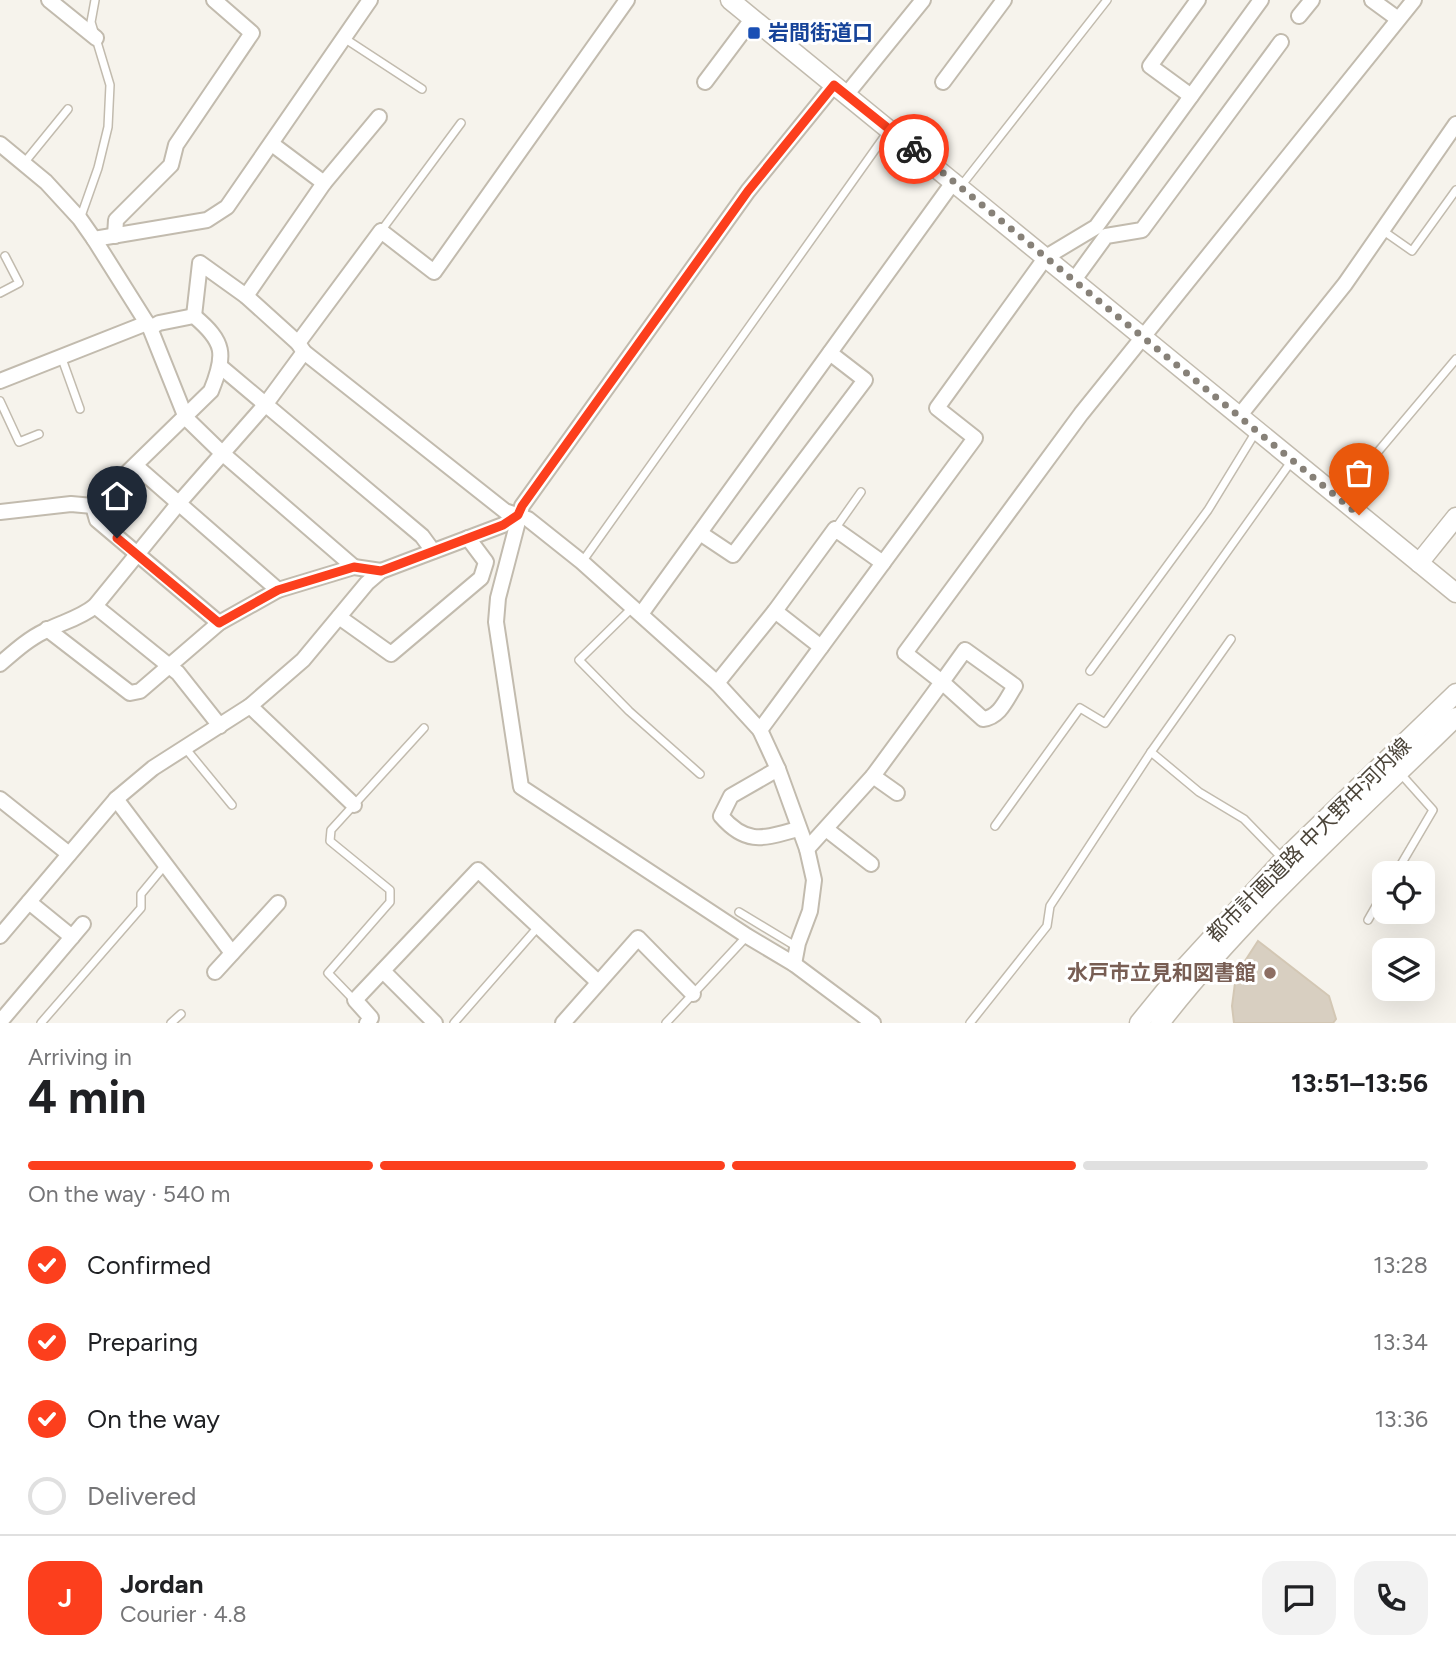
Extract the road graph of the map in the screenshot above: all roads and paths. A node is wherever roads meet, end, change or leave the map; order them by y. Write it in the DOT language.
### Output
graph roads {
  1 [pos="49,0"];
  2 [pos="95,0"];
  3 [pos="214,0"];
  4 [pos="370,0"];
  5 [pos="627,0"];
  6 [pos="730,0"];
  7 [pos="923,0"];
  8 [pos="1004,0"];
  9 [pos="1107,0"];
  10 [pos="1198,0"];
  11 [pos="1261,0"];
  12 [pos="1312,0"];
  13 [pos="1372,0"];
  14 [pos="1414,0"];
  15 [pos="1300,16"];
  16 [pos="753,18"];
  17 [pos="1398,19"];
  18 [pos="96,38"];
  19 [pos="344,38"];
  20 [pos="1280,42"];
  21 [pos="705,82"];
  22 [pos="943,82"];
  23 [pos="422,89"];
  24 [pos="840,90"];
  25 [pos="1191,96"];
  26 [pos="68,109"];
  27 [pos="379,117"];
  28 [pos="461,123"];
  29 [pos="1456,124"];
  30 [pos="889,129"];
  31 [pos="0,144"];
  32 [pos="272,144"];
  33 [pos="24,163"];
  34 [pos="324,183"];
  35 [pos="957,184"];
  36 [pos="1456,190"];
  37 [pos="80,219"];
  38 [pos="1382,230"];
  39 [pos="381,231"];
  40 [pos="115,236"];
  41 [pos="94,239"];
  42 [pos="5,256"];
  43 [pos="1046,257"];
  44 [pos="1074,280"];
  45 [pos="0,293"];
  46 [pos="246,296"];
  47 [pos="194,316"];
  48 [pos="148,325"];
  49 [pos="1143,336"];
  50 [pos="301,348"];
  51 [pos="830,353"];
  52 [pos="60,356"];
  53 [pos="1456,359"];
  54 [pos="221,367"];
  55 [pos="0,381"];
  56 [pos="0,401"];
  57 [pos="265,405"];
  58 [pos="80,409"];
  59 [pos="1240,415"];
  60 [pos="186,418"];
  61 [pos="1257,430"];
  62 [pos="38,434"];
  63 [pos="222,453"];
  64 [pos="1293,458"];
  65 [pos="136,466"];
  66 [pos="861,492"];
  67 [pos="1339,499"];
  68 [pos="178,504"];
  69 [pos="93,506"];
  70 [pos="0,512"];
  71 [pos="518,515"];
  72 [pos="1456,517"];
  73 [pos="835,529"];
  74 [pos="700,533"];
  75 [pos="468,538"];
  76 [pos="433,551"];
  77 [pos="137,555"];
  78 [pos="582,562"];
  79 [pos="883,564"];
  80 [pos="1419,564"];
  81 [pos="354,567"];
  82 [pos="381,571"];
  83 [pos="278,590"];
  84 [pos="1456,593"];
  85 [pos="95,606"];
  86 [pos="637,611"];
  87 [pos="775,611"];
  88 [pos="339,617"];
  89 [pos="219,623"];
  90 [pos="47,629"];
  91 [pos="1231,639"];
  92 [pos="821,647"];
  93 [pos="0,664"];
  94 [pos="167,666"];
  95 [pos="1090,671"];
  96 [pos="942,682"];
  97 [pos="717,683"];
  98 [pos="1456,693"];
  99 [pos="250,706"];
  100 [pos="1456,717"];
  101 [pos="219,726"];
  102 [pos="424,728"];
  103 [pos="760,730"];
  104 [pos="186,749"];
  105 [pos="1151,752"];
  106 [pos="778,769"];
  107 [pos="1399,772"];
  108 [pos="700,774"];
  109 [pos="873,776"];
  110 [pos="897,793"];
  111 [pos="0,799"];
  112 [pos="116,799"];
  113 [pos="354,805"];
  114 [pos="232,806"];
  115 [pos="995,826"];
  116 [pos="798,829"];
  117 [pos="826,830"];
  118 [pos="807,849"];
  119 [pos="69,854"];
  120 [pos="1284,859"];
  121 [pos="1403,861"];
  122 [pos="165,864"];
  123 [pos="871,864"];
  124 [pos="29,902"];
  125 [pos="278,903"];
  126 [pos="739,912"];
  127 [pos="1372,913"];
  128 [pos="1368,920"];
  129 [pos="83,924"];
  130 [pos="539,926"];
  131 [pos="0,936"];
  132 [pos="747,936"];
  133 [pos="72,937"];
  134 [pos="797,947"];
  135 [pos="232,953"];
  136 [pos="793,964"];
  137 [pos="383,971"];
  138 [pos="215,972"];
  139 [pos="598,982"];
  140 [pos="693,994"];
  141 [pos="355,1000"];
  142 [pos="181,1014"];
  143 [pos="1164,1022"];
  144 [pos="0,1023"];
  145 [pos="41,1023"];
  146 [pos="171,1023"];
  147 [pos="367,1023"];
  148 [pos="435,1023"];
  149 [pos="454,1023"];
  150 [pos="563,1023"];
  151 [pos="666,1023"];
  152 [pos="873,1023"];
  153 [pos="970,1023"];
  154 [pos="1139,1023"];
  1 -- 18 [label="street"];
  2 -- 18 [label="lane"];
  3 -- 40 [label="street"];
  4 -- 19 [label="street"];
  5 -- 39 [label="street"];
  6 -- 16 [label="street"];
  7 -- 24 [label="street"];
  8 -- 22 [label="street"];
  9 -- 35 [label="lane"];
  10 -- 25 [label="street"];
  11 -- 25 [label="street"];
  12 -- 15 [label="street"];
  13 -- 17 [label="street"];
  14 -- 17 [label="street"];
  16 -- 21 [label="street"];
  16 -- 24 [label="street"];
  17 -- 49 [label="street"];
  18 -- 37 [label="lane"];
  19 -- 23 [label="lane"];
  19 -- 32 [label="street"];
  20 -- 44 [label="street"];
  24 -- 30 [label="street"];
  24 -- 71 [label="street"];
  25 -- 43 [label="street"];
  26 -- 33 [label="lane"];
  27 -- 34 [label="street"];
  28 -- 39 [label="lane"];
  29 -- 38 [label="street"];
  30 -- 35 [label="street"];
  30 -- 78 [label="lane"];
  31 -- 33 [label="street"];
  32 -- 34 [label="street"];
  32 -- 40 [label="street"];
  33 -- 37 [label="street"];
  34 -- 46 [label="street"];
  35 -- 43 [label="street"];
  35 -- 51 [label="street"];
  36 -- 38 [label="lane"];
  37 -- 41 [label="street"];
  38 -- 59 [label="street"];
  39 -- 50 [label="street"];
  40 -- 41 [label="street"];
  41 -- 48 [label="street"];
  42 -- 45 [label="lane"];
  43 -- 44 [label="street"];
  43 -- 79 [label="street"];
  44 -- 49 [label="street"];
  46 -- 47 [label="street"];
  46 -- 50 [label="street"];
  47 -- 48 [label="street"];
  47 -- 54 [label="street"];
  48 -- 52 [label="street"];
  48 -- 60 [label="street"];
  49 -- 59 [label="street"];
  49 -- 96 [label="street"];
  50 -- 57 [label="street"];
  50 -- 71 [label="street"];
  51 -- 74 [label="street"];
  51 -- 74 [label="street"];
  52 -- 55 [label="street"];
  52 -- 58 [label="lane"];
  53 -- 67 [label="lane"];
  54 -- 57 [label="street"];
  54 -- 60 [label="street"];
  56 -- 62 [label="lane"];
  57 -- 63 [label="street"];
  57 -- 76 [label="street"];
  59 -- 61 [label="street"];
  60 -- 63 [label="street"];
  60 -- 65 [label="street"];
  61 -- 64 [label="street"];
  61 -- 95 [label="lane"];
  63 -- 68 [label="street"];
  63 -- 81 [label="street"];
  64 -- 67 [label="street"];
  64 -- 115 [label="lane"];
  65 -- 68 [label="street"];
  65 -- 69 [label="street"];
  66 -- 73 [label="lane"];
  67 -- 80 [label="street"];
  68 -- 77 [label="street"];
  68 -- 83 [label="street"];
  69 -- 70 [label="street"];
  69 -- 77 [label="street"];
  71 -- 75 [label="street"];
  71 -- 78 [label="street"];
  71 -- 132 [label="street"];
  72 -- 80 [label="street"];
  73 -- 79 [label="street"];
  73 -- 87 [label="street"];
  74 -- 86 [label="street"];
  75 -- 76 [label="street"];
  75 -- 88 [label="street"];
  76 -- 82 [label="street"];
  77 -- 85 [label="street"];
  77 -- 89 [label="street"];
  78 -- 86 [label="street"];
  79 -- 92 [label="street"];
  80 -- 84 [label="street"];
  81 -- 82 [label="street"];
  81 -- 83 [label="street"];
  82 -- 88 [label="street"];
  83 -- 89 [label="street"];
  85 -- 90 [label="street"];
  85 -- 94 [label="street"];
  86 -- 97 [label="street"];
  86 -- 108 [label="lane"];
  87 -- 92 [label="street"];
  87 -- 97 [label="street"];
  88 -- 99 [label="street"];
  89 -- 94 [label="street"];
  90 -- 93 [label="street"];
  90 -- 94 [label="street"];
  91 -- 105 [label="lane"];
  92 -- 103 [label="street"];
  94 -- 101 [label="street"];
  96 -- 96 [label="street"];
  96 -- 109 [label="street"];
  97 -- 103 [label="street"];
  98 -- 120 [label="street, 都市計画道路 中大野中河内線"];
  99 -- 101 [label="street"];
  99 -- 113 [label="street"];
  100 -- 107 [label="street, 都市計画道路 中大野中河内線"];
  101 -- 104 [label="street"];
  102 -- 113 [label="lane"];
  103 -- 106 [label="street"];
  104 -- 112 [label="street"];
  104 -- 114 [label="lane"];
  105 -- 120 [label="lane"];
  105 -- 153 [label="lane"];
  106 -- 116 [label="street"];
  106 -- 116 [label="street"];
  107 -- 121 [label="lane"];
  107 -- 143 [label="street, 都市計画道路 中大野中河内線"];
  109 -- 110 [label="street"];
  109 -- 117 [label="street"];
  111 -- 119 [label="street"];
  112 -- 119 [label="street"];
  112 -- 122 [label="street"];
  113 -- 141 [label="lane"];
  116 -- 118 [label="street"];
  117 -- 118 [label="street"];
  117 -- 123 [label="street"];
  118 -- 134 [label="street"];
  119 -- 124 [label="street"];
  120 -- 154 [label="street, 都市計画道路 中大野中河内線"];
  122 -- 135 [label="street"];
  122 -- 145 [label="lane"];
  124 -- 131 [label="street"];
  124 -- 133 [label="street"];
  125 -- 135 [label="street"];
  126 -- 134 [label="lane"];
  127 -- 128 [label="lane"];
  129 -- 133 [label="street"];
  130 -- 137 [label="street"];
  130 -- 139 [label="street"];
  130 -- 149 [label="lane"];
  132 -- 136 [label="street"];
  132 -- 140 [label="lane"];
  133 -- 144 [label="street"];
  134 -- 136 [label="street"];
  135 -- 138 [label="street"];
  136 -- 152 [label="street"];
  137 -- 141 [label="street"];
  137 -- 148 [label="street"];
  139 -- 140 [label="street"];
  139 -- 150 [label="street"];
  140 -- 151 [label="lane"];
  141 -- 147 [label="street"];
  142 -- 146 [label="lane"];
}
